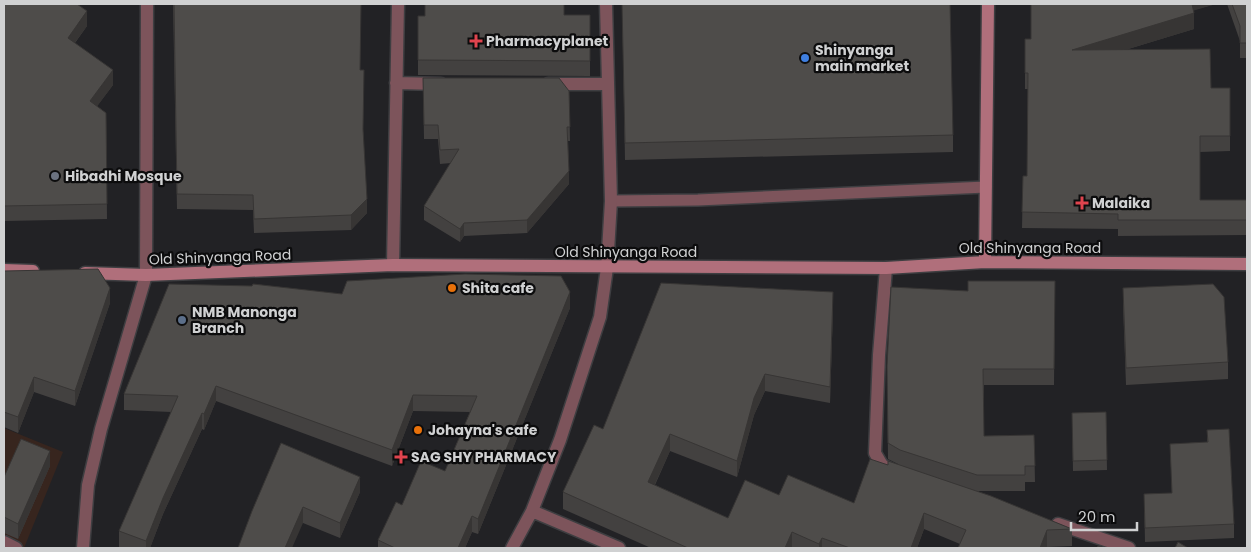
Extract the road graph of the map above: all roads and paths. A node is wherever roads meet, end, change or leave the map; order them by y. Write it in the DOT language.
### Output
graph roads {
  1 [pos="147,4"];
  2 [pos="398,4"];
  3 [pos="606,4"];
  4 [pos="988,4"];
  5 [pos="396,83"];
  6 [pos="454,84"];
  7 [pos="531,84"];
  8 [pos="608,84"];
  9 [pos="986,187"];
  10 [pos="612,201"];
  11 [pos="984,262"];
  12 [pos="1247,264"];
  13 [pos="393,265"];
  14 [pos="608,268"];
  15 [pos="886,268"];
  16 [pos="4,270"];
  17 [pos="42,272"];
  18 [pos="70,273"];
  19 [pos="146,275"];
  20 [pos="905,476"];
  21 [pos="532,511"];
  22 [pos="1044,520"];
  23 [pos="4,542"];
  24 [pos="16,548"];
  25 [pos="83,548"];
  26 [pos="512,548"];
  27 [pos="618,548"];
  28 [pos="1129,548"];
  1 -- 19 [label="street"];
  2 -- 5 [label="street"];
  3 -- 8 [label="street"];
  4 -- 9 [label="main road"];
  5 -- 6 [label="street"];
  5 -- 13 [label="street"];
  7 -- 8 [label="street"];
  8 -- 10 [label="street"];
  9 -- 10 [label="lane"];
  9 -- 11 [label="main road"];
  10 -- 14 [label="street"];
  11 -- 12 [label="main road, Old Shinyanga Road"];
  11 -- 15 [label="main road, Old Shinyanga Road"];
  13 -- 14 [label="main road, Old Shinyanga Road"];
  13 -- 19 [label="main road, Old Shinyanga Road"];
  14 -- 15 [label="main road, Old Shinyanga Road"];
  14 -- 21 [label="street"];
  15 -- 20 [label="street"];
  16 -- 17 [label="main road"];
  18 -- 19 [label="main road, Old Shinyanga Road"];
  19 -- 25 [label="street"];
  21 -- 26 [label="street"];
  21 -- 27 [label="street"];
  22 -- 28 [label="street"];
  23 -- 24 [label="street"];
}
